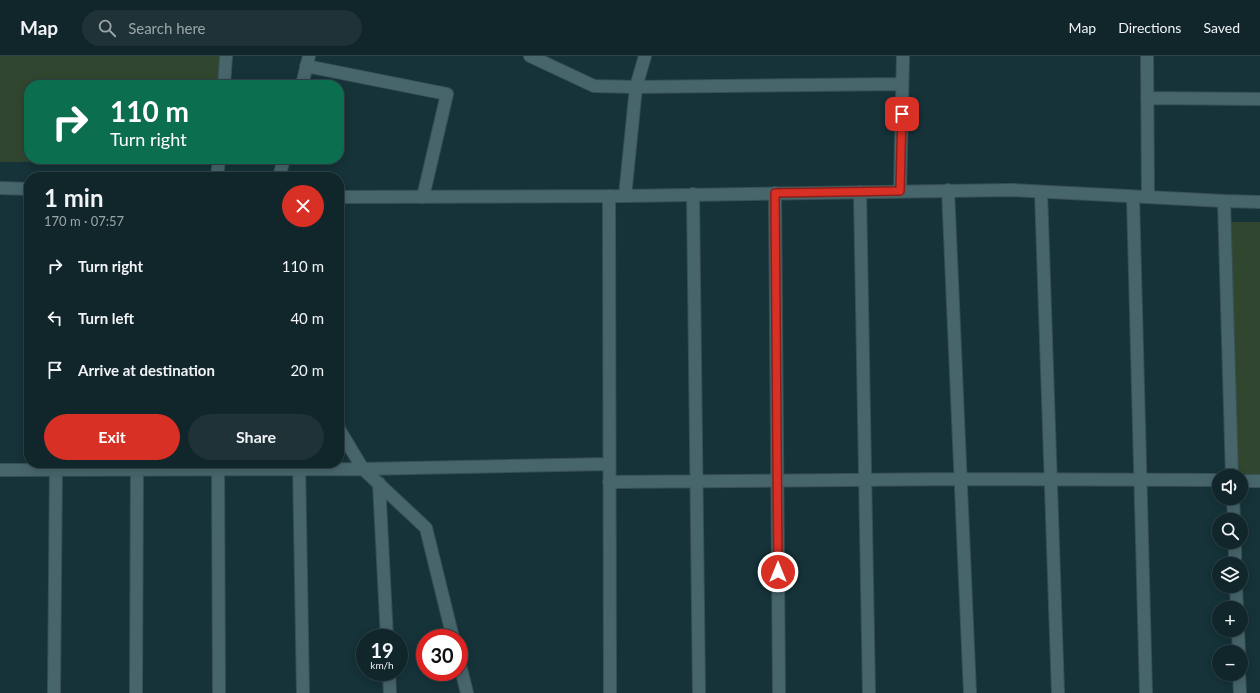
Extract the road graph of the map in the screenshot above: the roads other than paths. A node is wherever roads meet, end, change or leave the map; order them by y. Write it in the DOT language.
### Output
graph roads {
  1 [pos="226,56"];
  2 [pos="530,56"];
  3 [pos="646,56"];
  4 [pos="903,56"];
  5 [pos="1147,56"];
  6 [pos="307,61"];
  7 [pos="224,80"];
  8 [pos="303,80"];
  9 [pos="902,84"];
  10 [pos="636,87"];
  11 [pos="1147,98"];
  12 [pos="1260,99"];
  13 [pos="0,188"];
  14 [pos="24,189"];
  15 [pos="948,190"];
  16 [pos="900,191"];
  17 [pos="860,192"];
  18 [pos="1041,192"];
  19 [pos="775,193"];
  20 [pos="693,194"];
  21 [pos="609,196"];
  22 [pos="624,196"];
  23 [pos="1133,196"];
  24 [pos="344,197"];
  25 [pos="423,197"];
  26 [pos="1148,197"];
  27 [pos="1224,201"];
  28 [pos="1260,202"];
  29 [pos="344,437"];
  30 [pos="609,464"];
  31 [pos="37,468"];
  32 [pos="56,468"];
  33 [pos="137,468"];
  34 [pos="218,468"];
  35 [pos="299,468"];
  36 [pos="342,468"];
  37 [pos="363,469"];
  38 [pos="1232,469"];
  39 [pos="0,470"];
  40 [pos="961,479"];
  41 [pos="1051,479"];
  42 [pos="865,480"];
  43 [pos="1140,480"];
  44 [pos="1212,480"];
  45 [pos="696,481"];
  46 [pos="777,481"];
  47 [pos="1248,481"];
  48 [pos="1260,481"];
  49 [pos="609,482"];
  50 [pos="379,483"];
  51 [pos="387,629"];
  52 [pos="451,629"];
  53 [pos="389,681"];
  54 [pos="464,681"];
  55 [pos="1239,681"];
  56 [pos="54,693"];
  57 [pos="136,693"];
  58 [pos="218,693"];
  59 [pos="303,693"];
  60 [pos="390,693"];
  61 [pos="467,693"];
  62 [pos="610,693"];
  63 [pos="699,693"];
  64 [pos="779,693"];
  65 [pos="869,693"];
  66 [pos="970,693"];
  67 [pos="1058,693"];
  68 [pos="1146,693"];
  69 [pos="1240,693"];
  1 -- 7 [label="street"];
  2 -- 10 [label="street"];
  3 -- 10 [label="street"];
  4 -- 9 [label="street"];
  5 -- 11 [label="street"];
  6 -- 8 [label="street"];
  6 -- 25 [label="street"];
  9 -- 10 [label="street"];
  9 -- 16 [label="street"];
  10 -- 22 [label="street"];
  11 -- 12 [label="street"];
  11 -- 26 [label="street"];
  13 -- 14 [label="street"];
  15 -- 16 [label="street"];
  15 -- 18 [label="street"];
  15 -- 40 [label="street"];
  16 -- 17 [label="street"];
  17 -- 19 [label="street"];
  17 -- 42 [label="street"];
  18 -- 23 [label="street"];
  18 -- 41 [label="street"];
  19 -- 20 [label="street"];
  19 -- 46 [label="street"];
  20 -- 22 [label="street"];
  20 -- 45 [label="street"];
  21 -- 22 [label="street"];
  21 -- 25 [label="street"];
  21 -- 30 [label="street"];
  23 -- 26 [label="street"];
  23 -- 43 [label="street"];
  24 -- 25 [label="street"];
  26 -- 27 [label="street"];
  27 -- 28 [label="street"];
  27 -- 38 [label="street"];
  29 -- 37 [label="street"];
  30 -- 37 [label="street"];
  30 -- 49 [label="street"];
  31 -- 39 [label="street"];
  32 -- 56 [label="street"];
  33 -- 57 [label="street"];
  34 -- 58 [label="street"];
  35 -- 59 [label="street"];
  36 -- 37 [label="street"];
  37 -- 50 [label="street"];
  40 -- 41 [label="street"];
  40 -- 42 [label="street"];
  40 -- 66 [label="street"];
  41 -- 43 [label="street"];
  41 -- 67 [label="street"];
  42 -- 46 [label="street"];
  42 -- 65 [label="street"];
  43 -- 44 [label="street"];
  43 -- 68 [label="street"];
  45 -- 46 [label="street"];
  45 -- 49 [label="street"];
  45 -- 63 [label="street"];
  46 -- 64 [label="street"];
  47 -- 48 [label="street"];
  49 -- 62 [label="street"];
  50 -- 51 [label="street"];
  50 -- 52 [label="street"];
  53 -- 60 [label="street"];
  54 -- 61 [label="street"];
  55 -- 69 [label="street"];
}
